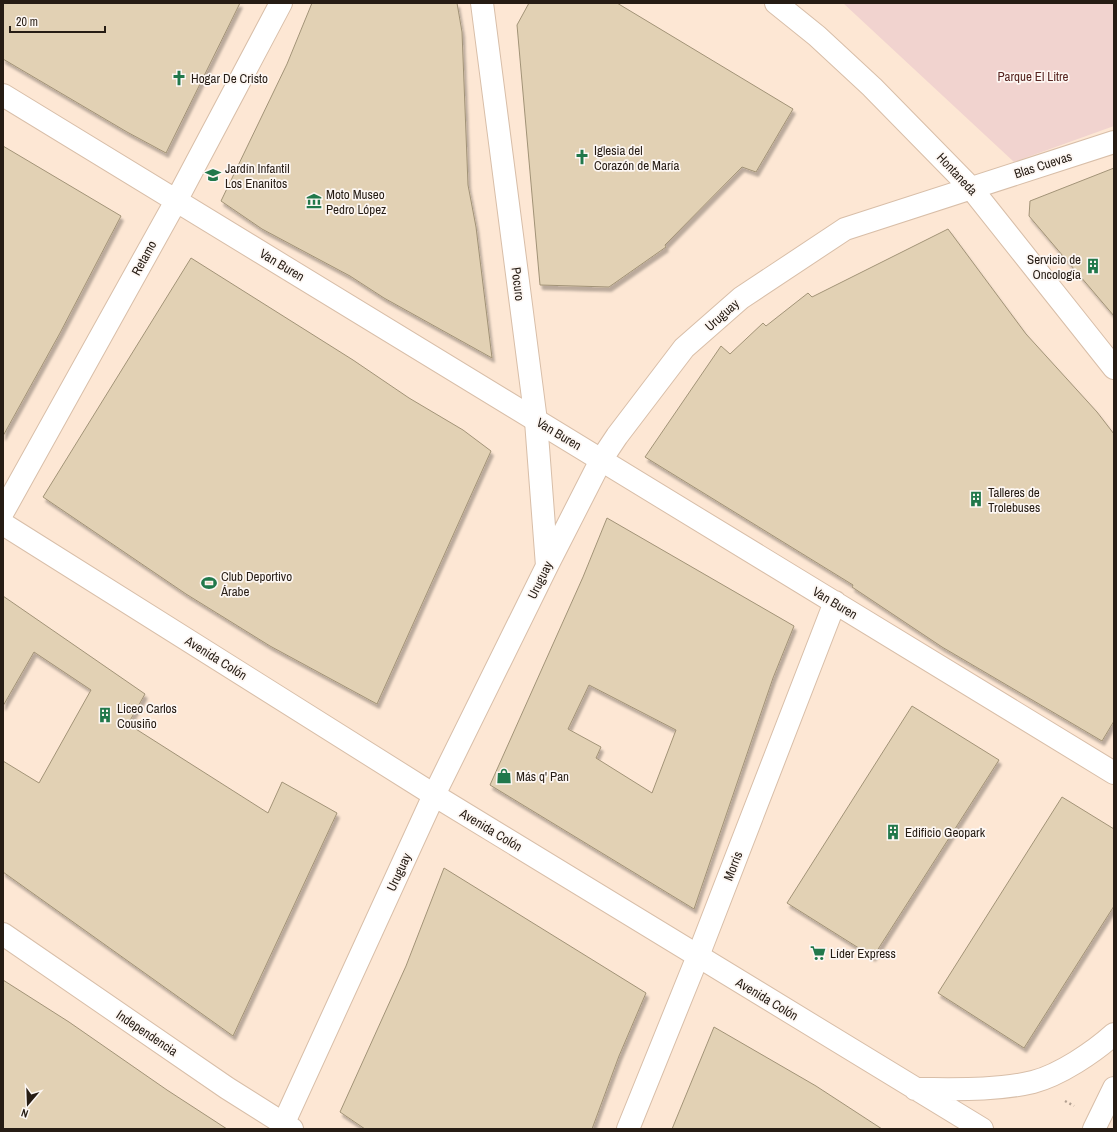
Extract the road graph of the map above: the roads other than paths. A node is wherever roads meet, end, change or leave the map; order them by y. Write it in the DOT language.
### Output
graph roads {
  1 [pos="281,3"];
  2 [pos="776,3"];
  3 [pos="484,6"];
  4 [pos="3,95"];
  5 [pos="1114,142"];
  6 [pos="971,188"];
  7 [pos="176,201"];
  8 [pos="1114,368"];
  9 [pos="536,421"];
  10 [pos="601,460"];
  11 [pos="3,512"];
  12 [pos="3,524"];
  13 [pos="547,566"];
  14 [pos="835,602"];
  15 [pos="1114,773"];
  16 [pos="434,795"];
  17 [pos="3,934"];
  18 [pos="698,956"];
  19 [pos="1114,1034"];
  20 [pos="1114,1088"];
  21 [pos="915,1089"];
  22 [pos="1096,1124"];
  23 [pos="286,1127"];
  24 [pos="628,1129"];
  25 [pos="982,1129"];
  1 -- 7 [label="street, Retamo"];
  2 -- 6 [label="street, Hontaneda"];
  3 -- 9 [label="street, Pocuro"];
  4 -- 7 [label="street, Van Buren"];
  5 -- 6 [label="street, Blas Cuevas"];
  6 -- 8 [label="street, Hontaneda"];
  6 -- 10 [label="street, Uruguay"];
  7 -- 9 [label="street, Van Buren"];
  7 -- 11 [label="street, Retamo"];
  9 -- 10 [label="street, Van Buren"];
  9 -- 13 [label="street, Pocuro"];
  10 -- 13 [label="street, Uruguay"];
  10 -- 14 [label="street, Van Buren"];
  12 -- 16 [label="street, Avenida Colón"];
  13 -- 16 [label="street, Uruguay"];
  14 -- 15 [label="street, Van Buren"];
  14 -- 18 [label="street, Morris"];
  16 -- 18 [label="street, Avenida Colón"];
  16 -- 23 [label="street, Uruguay"];
  17 -- 23 [label="street, Independencia"];
  18 -- 21 [label="street, Avenida Colón"];
  18 -- 24 [label="street, Morris"];
  19 -- 21 [label="street"];
  20 -- 22 [label="street"];
  21 -- 25 [label="street, Avenida Colón"];
}
